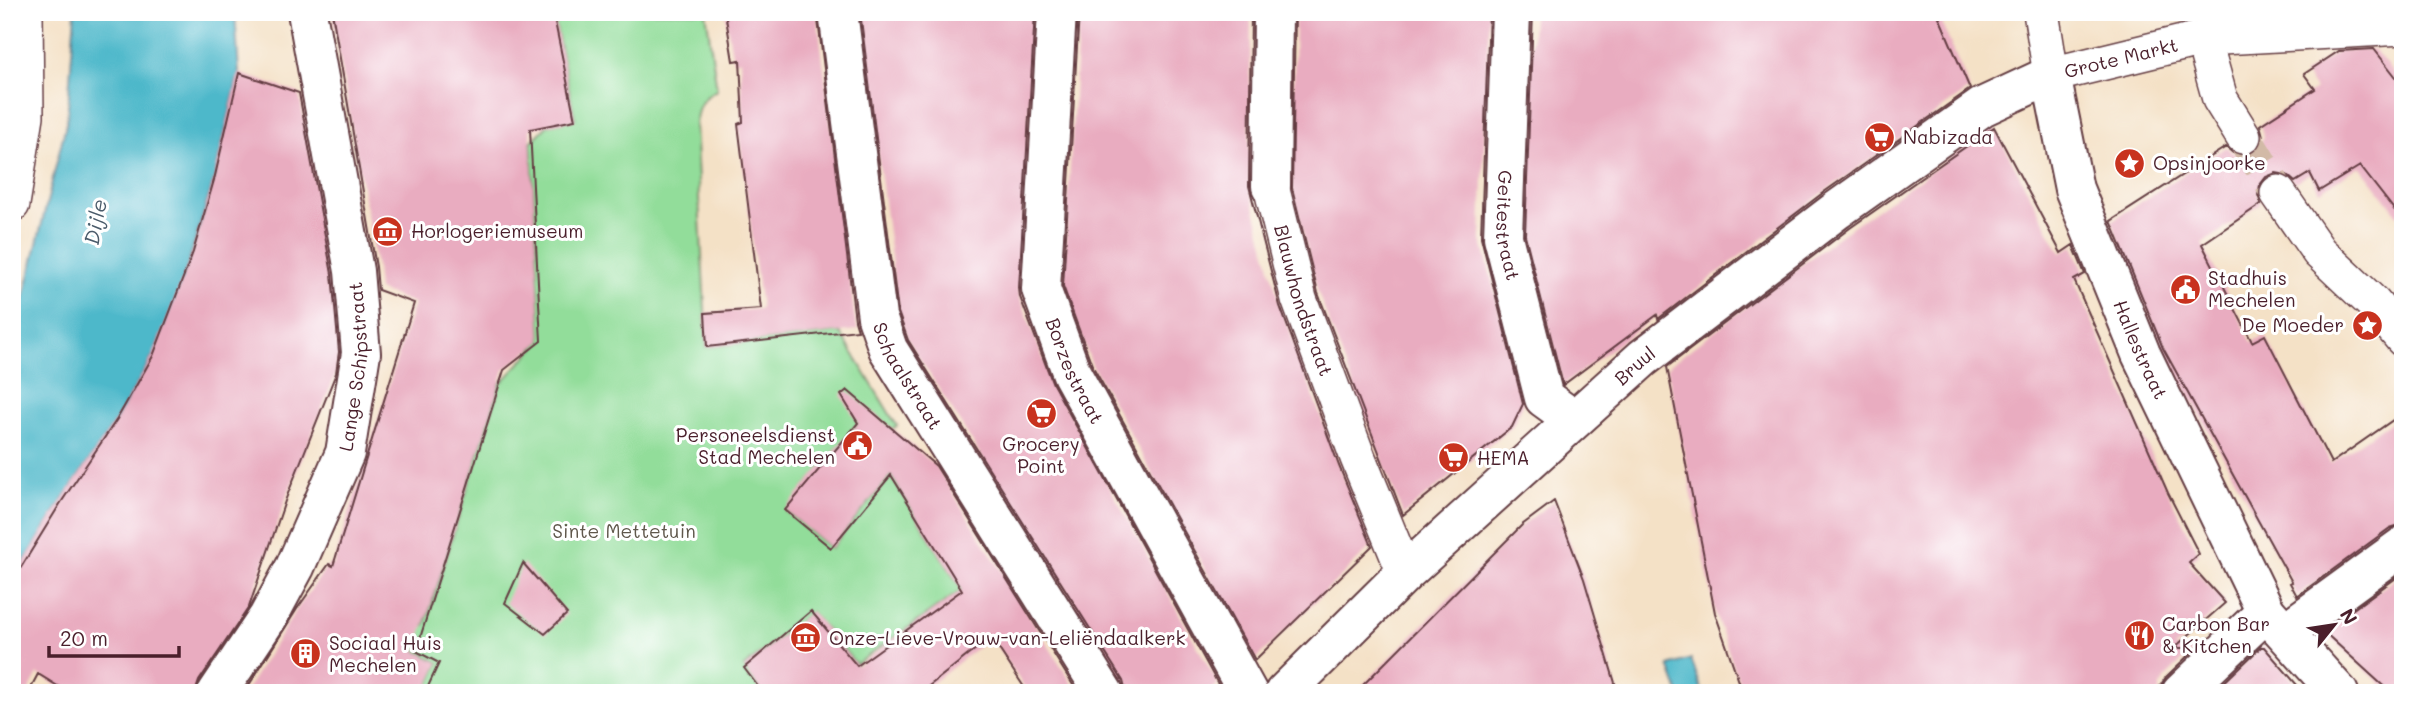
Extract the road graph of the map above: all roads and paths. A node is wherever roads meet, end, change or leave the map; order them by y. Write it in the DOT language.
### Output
graph roads {
  1 [pos="24,12"];
  2 [pos="307,12"];
  3 [pos="838,12"];
  4 [pos="1058,12"];
  5 [pos="1273,12"];
  6 [pos="1511,12"];
  7 [pos="2041,12"];
  8 [pos="2396,12"];
  9 [pos="2403,27"];
  10 [pos="2203,38"];
  11 [pos="2037,81"];
  12 [pos="2243,136"];
  13 [pos="1271,186"];
  14 [pos="2278,193"];
  15 [pos="12,204"];
  16 [pos="2403,339"];
  17 [pos="1573,419"];
  18 [pos="2403,546"];
  19 [pos="1405,573"];
  20 [pos="2275,622"];
  21 [pos="217,693"];
  22 [pos="1104,693"];
  23 [pos="1248,693"];
  24 [pos="1284,693"];
  25 [pos="2181,693"];
  26 [pos="2339,693"];
  1 -- 15 [label="street"];
  2 -- 21 [label="street, Lange Schipstraat"];
  3 -- 22 [label="street, Schaalstraat"];
  4 -- 23 [label="street, Borzestraat"];
  5 -- 13 [label="street, Blauwhondstraat"];
  6 -- 17 [label="street, Geitestraat"];
  7 -- 11 [label="street, Grote Markt"];
  8 -- 9 [label="street, Grote Markt"];
  9 -- 10 [label="street, Grote Markt"];
  10 -- 11 [label="street, Grote Markt"];
  10 -- 12 [label="street"];
  11 -- 17 [label="street, Bruul"];
  11 -- 20 [label="street, Hallestraat"];
  13 -- 19 [label="street, Blauwhondstraat"];
  14 -- 16 [label="street"];
  17 -- 19 [label="street, Bruul"];
  18 -- 20 [label="street"];
  19 -- 24 [label="street, Bruul"];
  20 -- 25 [label="street"];
  20 -- 26 [label="street, Hallestraat"];
}
